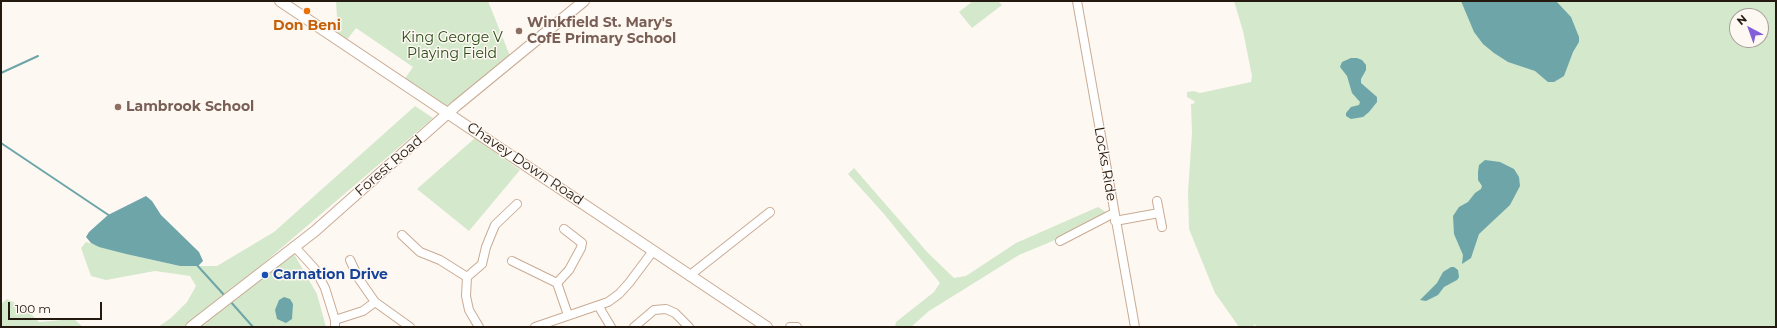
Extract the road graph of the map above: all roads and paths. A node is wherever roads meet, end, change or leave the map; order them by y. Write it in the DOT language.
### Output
graph roads {
  1 [pos="281,1"];
  2 [pos="584,1"];
  3 [pos="1077,1"];
  4 [pos="448,113"];
  5 [pos="1157,201"];
  6 [pos="517,204"];
  7 [pos="770,212"];
  8 [pos="1159,213"];
  9 [pos="1115,217"];
  10 [pos="1162,227"];
  11 [pos="564,230"];
  12 [pos="402,235"];
  13 [pos="1060,241"];
  14 [pos="294,246"];
  15 [pos="653,251"];
  16 [pos="350,260"];
  17 [pos="512,261"];
  18 [pos="689,276"];
  19 [pos="467,277"];
  20 [pos="557,283"];
  21 [pos="375,302"];
  22 [pos="599,306"];
  23 [pos="568,315"];
  24 [pos="335,323"];
  25 [pos="190,327"];
  26 [pos="410,327"];
  27 [pos="479,327"];
  28 [pos="535,327"];
  29 [pos="611,327"];
  30 [pos="634,327"];
  31 [pos="689,327"];
  32 [pos="767,327"];
  33 [pos="790,327"];
  34 [pos="797,327"];
  35 [pos="1135,327"];
  1 -- 4 [label="main road, Chavey Down Road"];
  2 -- 4 [label="main road, Forest Road"];
  3 -- 9 [label="street, Locks Ride"];
  4 -- 14 [label="main road, Forest Road"];
  4 -- 15 [label="main road, Chavey Down Road"];
  5 -- 8 [label="street"];
  6 -- 19 [label="street"];
  7 -- 18 [label="street"];
  8 -- 9 [label="street"];
  8 -- 10 [label="street"];
  9 -- 13 [label="street"];
  9 -- 35 [label="street, Locks Ride"];
  11 -- 20 [label="street"];
  12 -- 19 [label="street"];
  14 -- 24 [label="street"];
  14 -- 25 [label="main road, Forest Road"];
  15 -- 18 [label="main road, Chavey Down Road"];
  15 -- 22 [label="street"];
  16 -- 21 [label="street"];
  17 -- 20 [label="street"];
  18 -- 32 [label="main road, Chavey Down Road"];
  19 -- 27 [label="street"];
  20 -- 23 [label="street"];
  21 -- 24 [label="street"];
  21 -- 26 [label="street"];
  22 -- 23 [label="street"];
  22 -- 29 [label="street"];
  23 -- 28 [label="street"];
  30 -- 31 [label="street"];
  33 -- 34 [label="street"];
}
